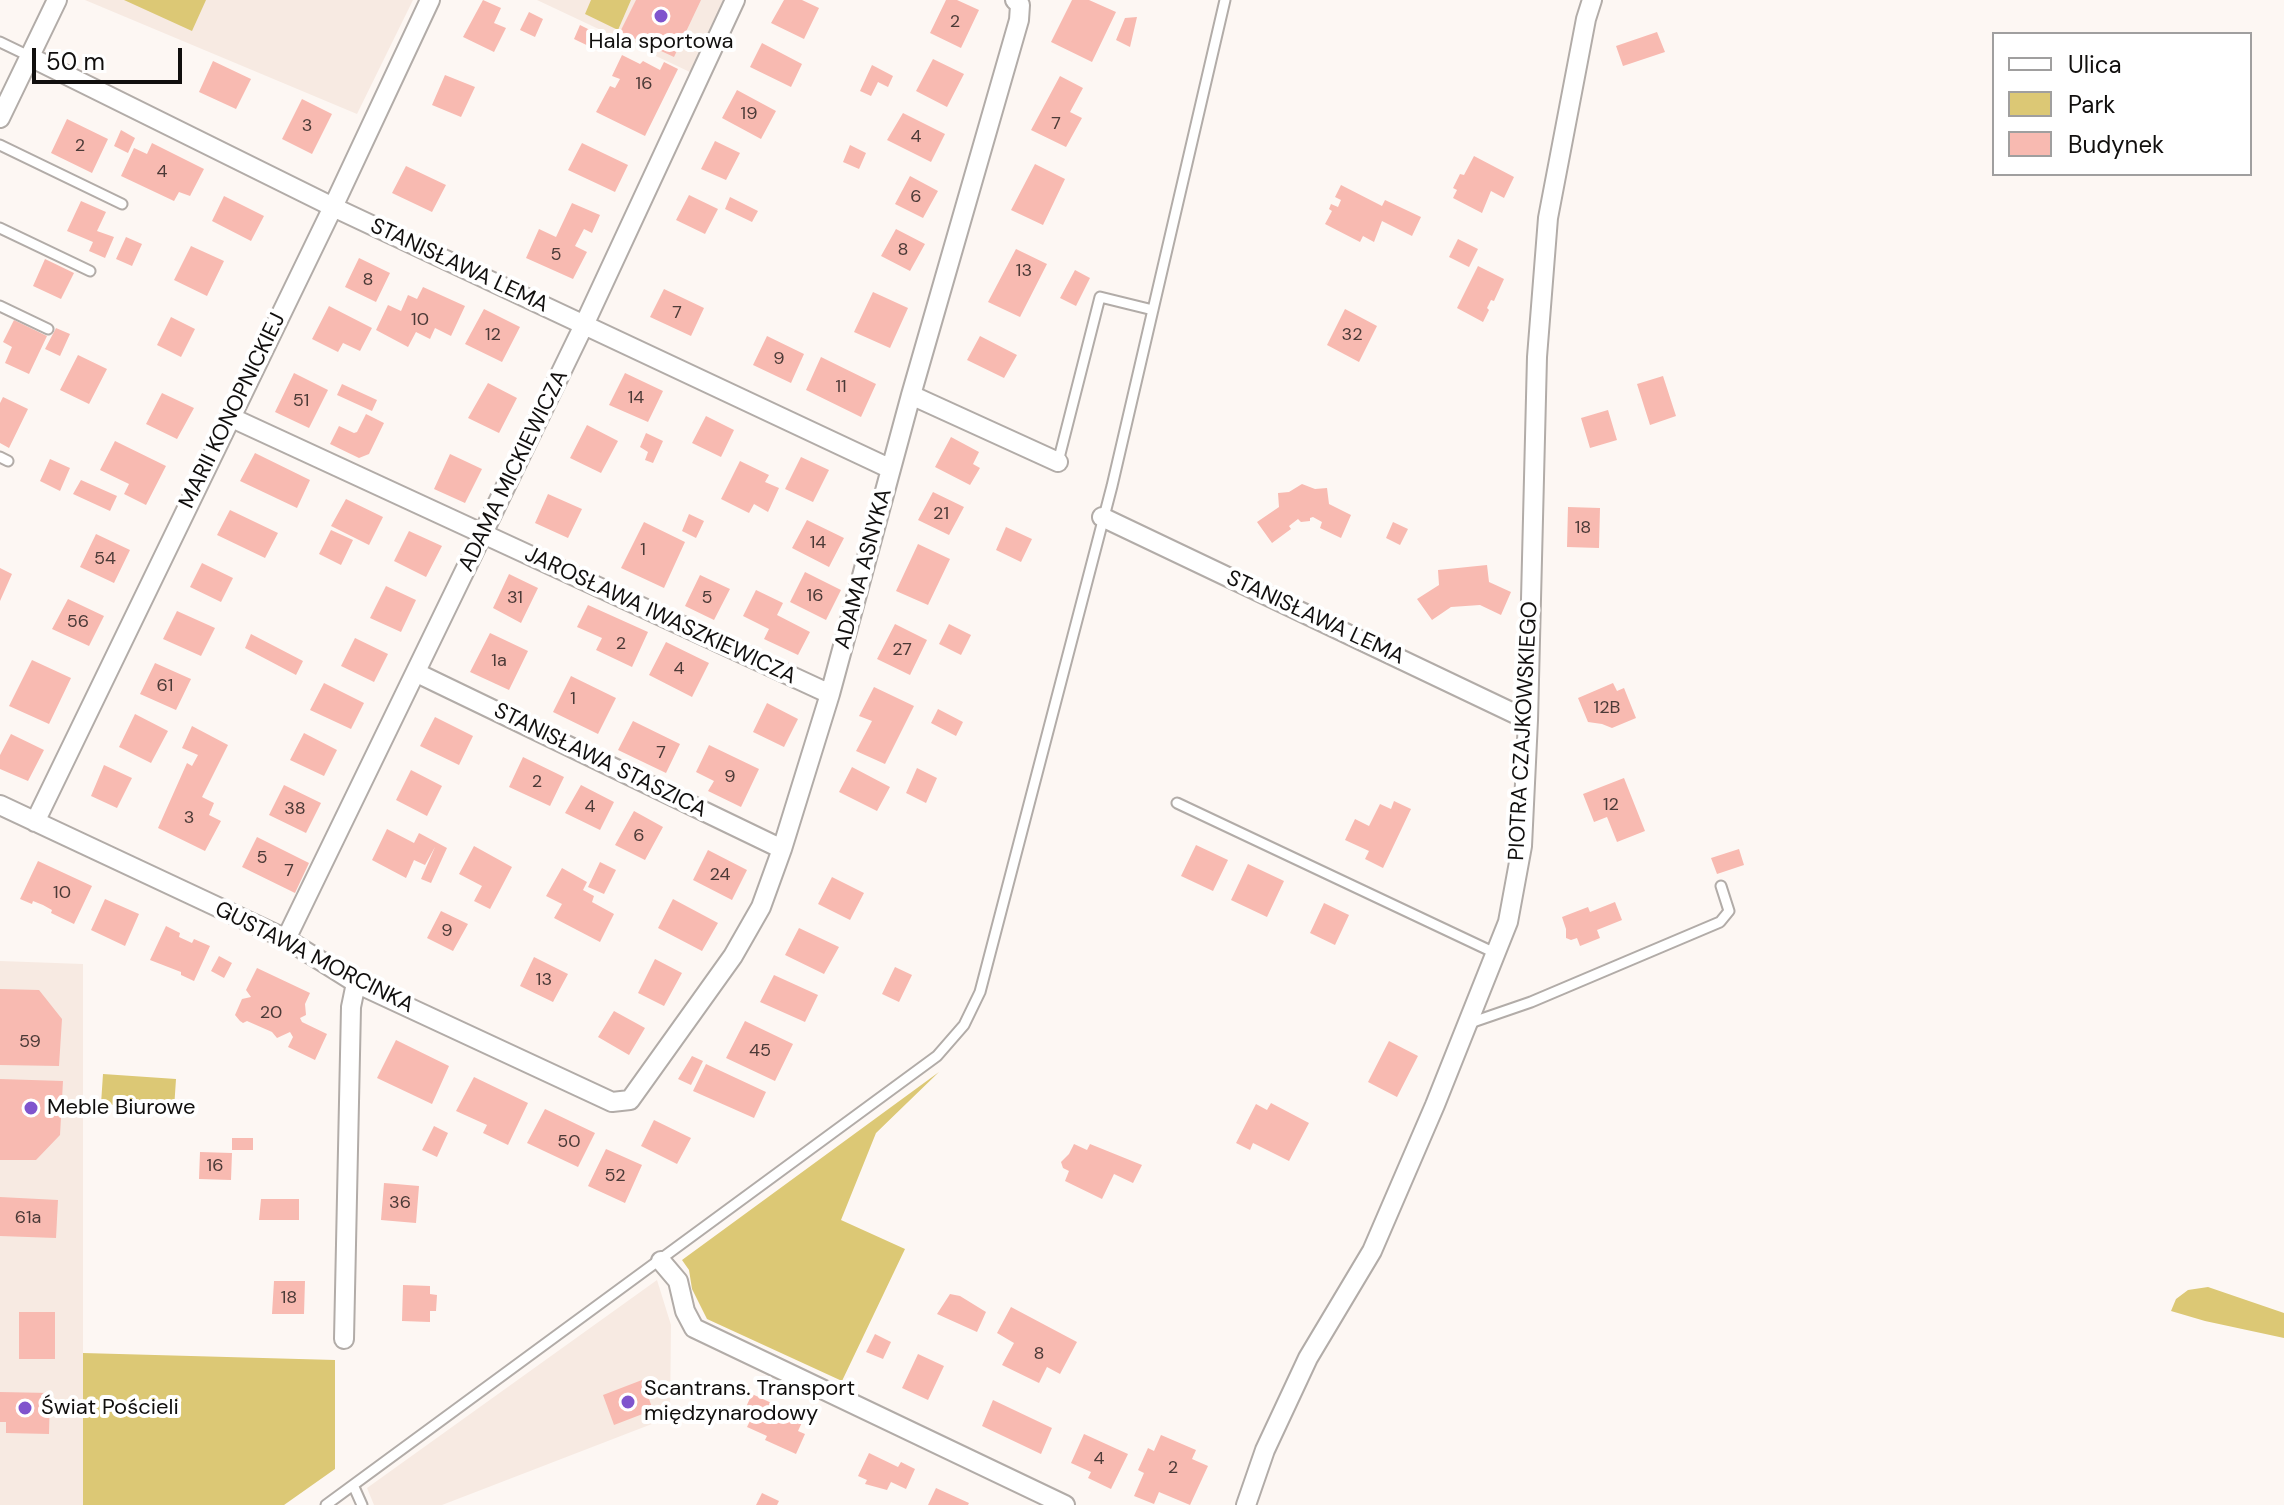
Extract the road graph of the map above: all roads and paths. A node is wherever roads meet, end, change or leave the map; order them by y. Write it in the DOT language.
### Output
graph roads {
  1 [pos="57,0"];
  2 [pos="430,0"];
  3 [pos="735,0"];
  4 [pos="1225,0"];
  5 [pos="1592,0"];
  6 [pos="1018,3"];
  7 [pos="0,42"];
  8 [pos="30,57"];
  9 [pos="0,118"];
  10 [pos="0,145"];
  11 [pos="122,204"];
  12 [pos="333,207"];
  13 [pos="0,228"];
  14 [pos="90,271"];
  15 [pos="0,306"];
  16 [pos="1153,310"];
  17 [pos="584,325"];
  18 [pos="48,329"];
  19 [pos="911,395"];
  20 [pos="230,417"];
  21 [pos="1058,462"];
  22 [pos="891,469"];
  23 [pos="1102,517"];
  24 [pos="483,535"];
  25 [pos="417,673"];
  26 [pos="830,694"];
  27 [pos="1528,720"];
  28 [pos="1177,803"];
  29 [pos="0,805"];
  30 [pos="35,822"];
  31 [pos="782,849"];
  32 [pos="1721,886"];
  33 [pos="286,939"];
  34 [pos="1495,953"];
  35 [pos="356,983"];
  36 [pos="1467,1024"];
  37 [pos="630,1100"];
  38 [pos="661,1261"];
  39 [pos="344,1339"];
  40 [pos="354,1487"];
  41 [pos="326,1505"];
  42 [pos="362,1505"];
  43 [pos="1065,1505"];
  44 [pos="1246,1505"];
  1 -- 8 [label="street"];
  2 -- 12 [label="street, MARII KONOPNICKIEJ"];
  3 -- 17 [label="street, ADAMA MICKIEWICZA"];
  4 -- 16 [label="lane"];
  5 -- 27 [label="street, PIOTRA CZAJKOWSKIEGO"];
  6 -- 19 [label="street, ADAMA ASNYKA"];
  7 -- 8 [label="lane"];
  8 -- 9 [label="street"];
  8 -- 12 [label="street, STANISŁAWA LEMA"];
  10 -- 11 [label="lane"];
  12 -- 17 [label="street, STANISŁAWA LEMA"];
  12 -- 20 [label="street, MARII KONOPNICKIEJ"];
  13 -- 14 [label="lane"];
  15 -- 18 [label="lane"];
  16 -- 21 [label="lane"];
  16 -- 23 [label="lane"];
  17 -- 22 [label="street, STANISŁAWA LEMA"];
  17 -- 24 [label="street, ADAMA MICKIEWICZA"];
  19 -- 21 [label="street"];
  19 -- 22 [label="street, ADAMA ASNYKA"];
  20 -- 24 [label="street, JAROSŁAWA IWASZKIEWICZA"];
  20 -- 30 [label="street, MARII KONOPNICKIEJ"];
  22 -- 26 [label="street, ADAMA ASNYKA"];
  23 -- 27 [label="street, STANISŁAWA LEMA"];
  23 -- 38 [label="lane"];
  24 -- 25 [label="street, ADAMA MICKIEWICZA"];
  24 -- 26 [label="street, JAROSŁAWA IWASZKIEWICZA"];
  25 -- 31 [label="street, STANISŁAWA STASZICA"];
  25 -- 33 [label="street, ADAMA MICKIEWICZA"];
  26 -- 31 [label="street, ADAMA ASNYKA"];
  27 -- 34 [label="street, PIOTRA CZAJKOWSKIEGO"];
  28 -- 34 [label="lane"];
  29 -- 30 [label="street, GUSTAWA MORCINKA"];
  30 -- 33 [label="street, GUSTAWA MORCINKA"];
  31 -- 37 [label="street, ADAMA ASNYKA"];
  32 -- 36 [label="lane"];
  33 -- 35 [label="street, GUSTAWA MORCINKA"];
  34 -- 36 [label="street, PIOTRA CZAJKOWSKIEGO"];
  35 -- 37 [label="street, GUSTAWA MORCINKA"];
  35 -- 39 [label="street"];
  36 -- 44 [label="street, PIOTRA CZAJKOWSKIEGO"];
  38 -- 40 [label="lane"];
  38 -- 43 [label="street"];
  40 -- 41 [label="lane"];
  40 -- 42 [label="lane"];
}
